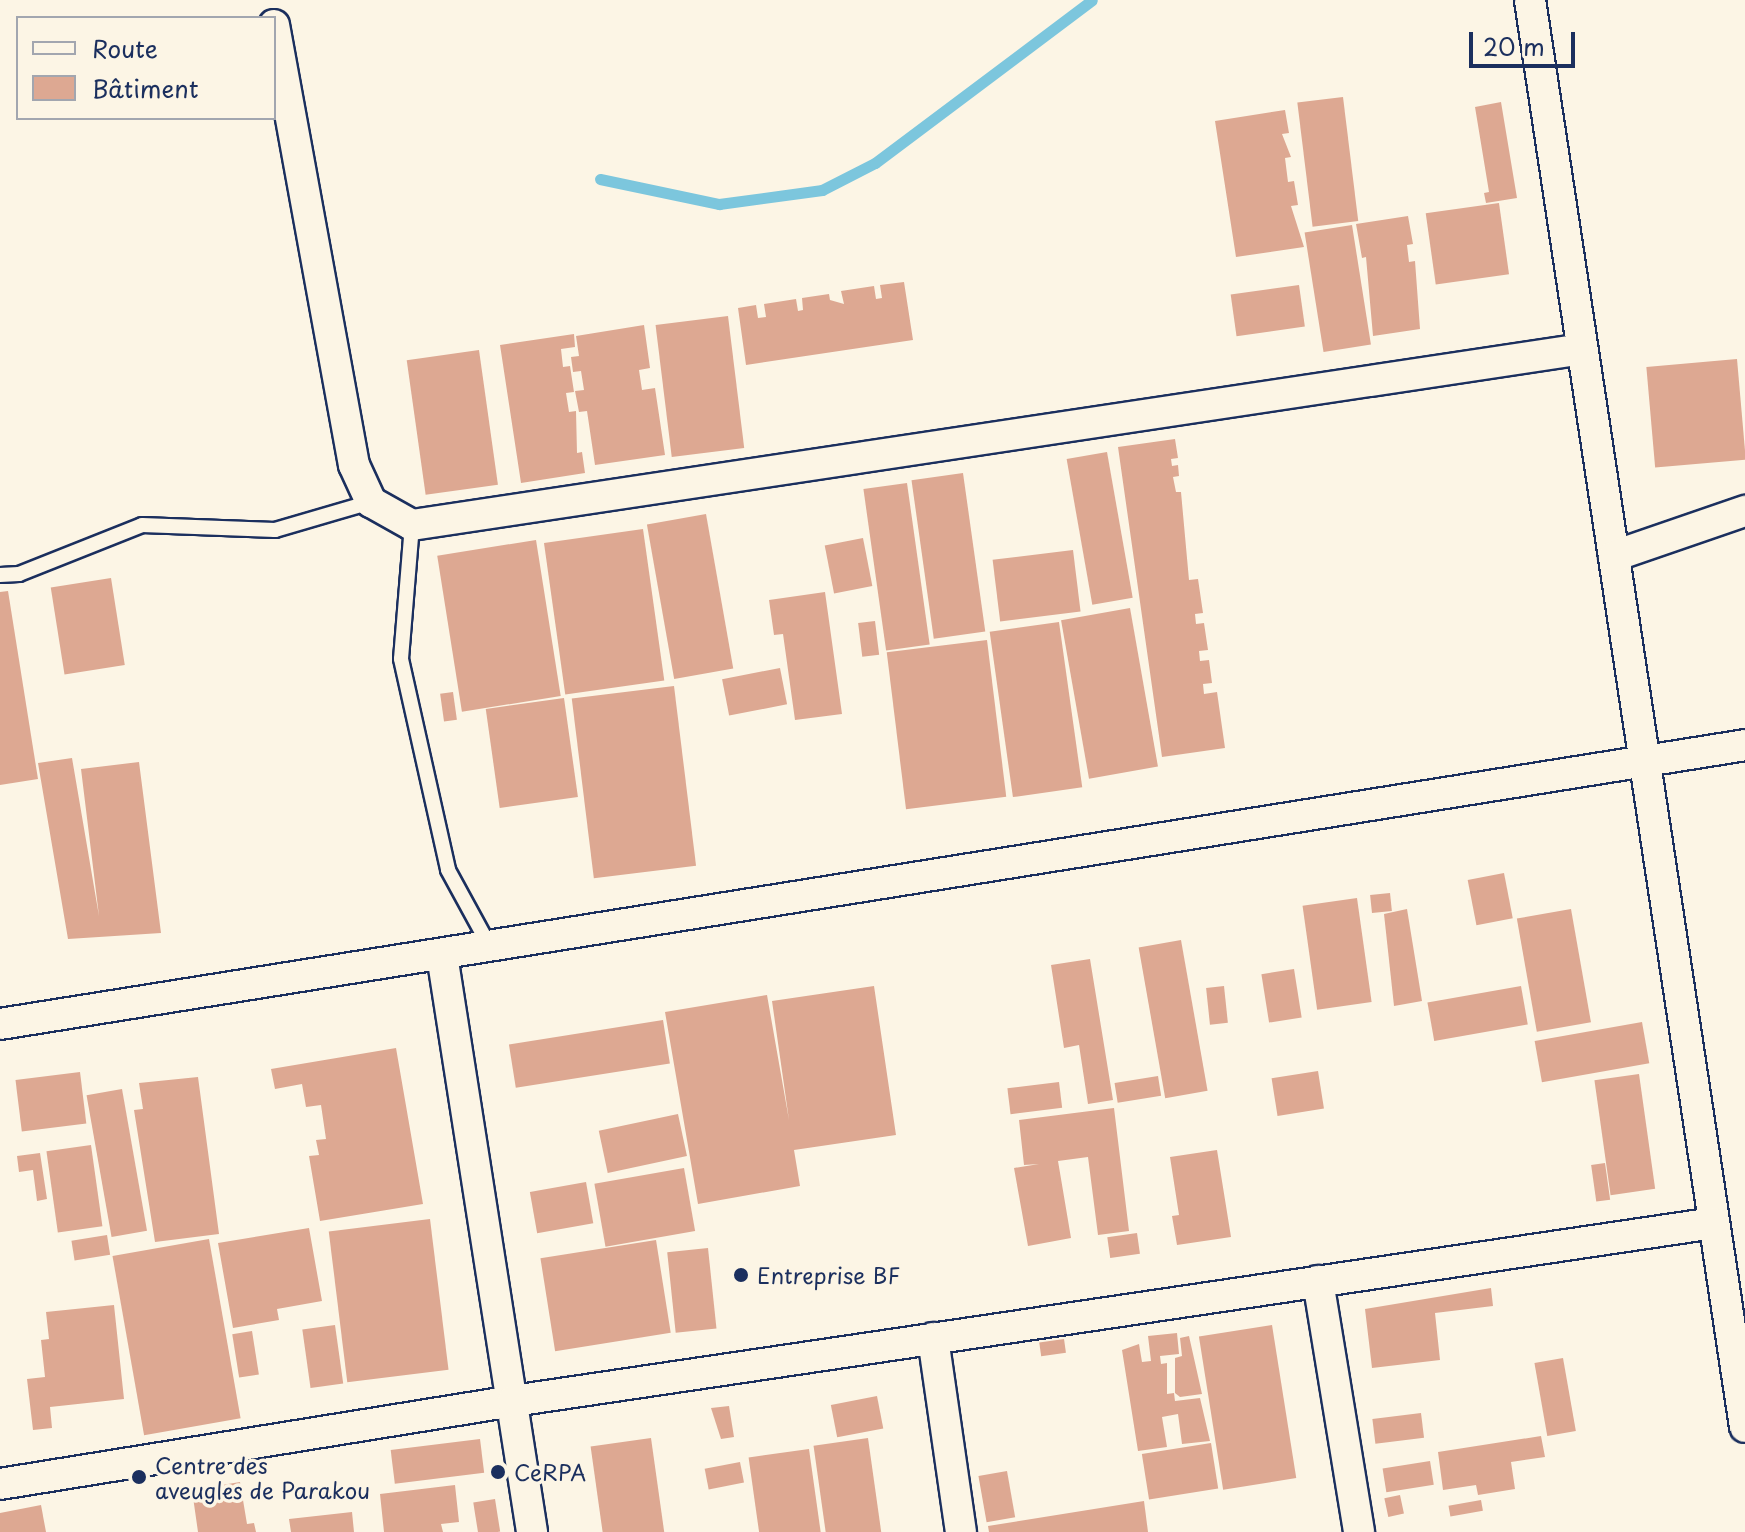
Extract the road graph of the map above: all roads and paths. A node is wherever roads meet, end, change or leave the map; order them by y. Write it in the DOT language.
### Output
graph roads {
  1 [pos="1530,0"];
  2 [pos="276,36"];
  3 [pos="1582,349"];
  4 [pos="371,502"];
  5 [pos="1745,511"];
  6 [pos="412,525"];
  7 [pos="1614,556"];
  8 [pos="0,575"];
  9 [pos="1745,745"];
  10 [pos="1644,761"];
  11 [pos="490,947"];
  12 [pos="442,955"];
  13 [pos="0,1024"];
  14 [pos="1714,1223"];
  15 [pos="1318,1281"];
  16 [pos="933,1338"];
  17 [pos="513,1401"];
  18 [pos="1745,1427"];
  19 [pos="0,1484"];
  20 [pos="532,1532"];
  21 [pos="961,1532"];
  22 [pos="1359,1532"];
  1 -- 3 [label="street"];
  2 -- 4 [label="street"];
  3 -- 6 [label="street"];
  3 -- 7 [label="street"];
  4 -- 6 [label="street"];
  4 -- 8 [label="lane"];
  5 -- 7 [label="street"];
  6 -- 11 [label="lane"];
  7 -- 10 [label="street"];
  9 -- 10 [label="street"];
  10 -- 11 [label="street"];
  10 -- 14 [label="street"];
  11 -- 12 [label="street"];
  12 -- 13 [label="street"];
  12 -- 17 [label="street"];
  14 -- 15 [label="street"];
  14 -- 18 [label="street"];
  15 -- 16 [label="street"];
  15 -- 22 [label="street"];
  16 -- 17 [label="street"];
  16 -- 21 [label="street"];
  17 -- 19 [label="street"];
  17 -- 20 [label="street"];
}
